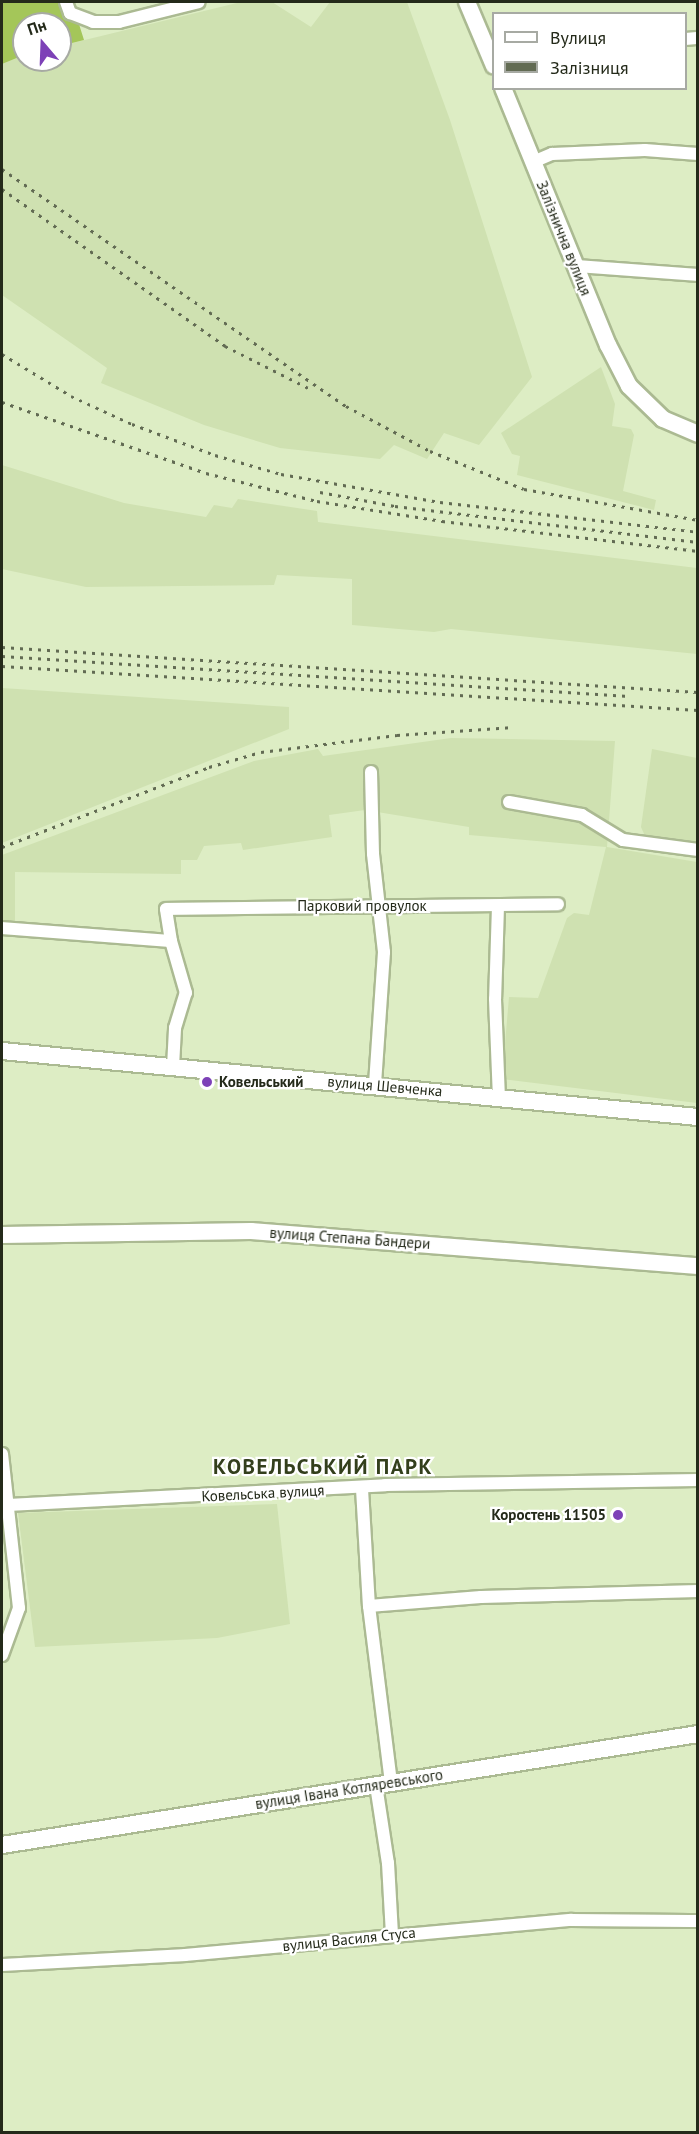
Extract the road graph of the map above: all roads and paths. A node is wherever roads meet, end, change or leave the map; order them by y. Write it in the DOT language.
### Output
graph roads {
  1 [pos="66,2"];
  2 [pos="199,2"];
  3 [pos="467,2"];
  4 [pos="490,49"];
  5 [pos="504,90"];
  6 [pos="698,154"];
  7 [pos="533,162"];
  8 [pos="576,266"];
  9 [pos="698,275"];
  10 [pos="698,434"];
  11 [pos="371,772"];
  12 [pos="509,802"];
  13 [pos="698,850"];
  14 [pos="558,904"];
  15 [pos="380,906"];
  16 [pos="498,906"];
  17 [pos="2,928"];
  18 [pos="171,941"];
  19 [pos="2,1051"];
  20 [pos="173,1067"];
  21 [pos="375,1085"];
  22 [pos="499,1097"];
  23 [pos="698,1117"];
  24 [pos="2,1235"];
  25 [pos="698,1266"];
  26 [pos="2,1454"];
  27 [pos="698,1480"];
  28 [pos="362,1489"];
  29 [pos="8,1505"];
  30 [pos="698,1592"];
  31 [pos="369,1606"];
  32 [pos="2,1655"];
  33 [pos="698,1734"];
  34 [pos="384,1784"];
  35 [pos="2,1845"];
  36 [pos="698,1921"];
  37 [pos="392,1934"];
  38 [pos="2,1965"];
  1 -- 2 [label="street"];
  3 -- 4 [label="street"];
  5 -- 7 [label="street, Залізнична вулиця"];
  6 -- 7 [label="street"];
  7 -- 8 [label="street, Залізнична вулиця"];
  8 -- 9 [label="street"];
  8 -- 10 [label="street, Залізнична вулиця"];
  11 -- 15 [label="street"];
  12 -- 13 [label="street"];
  14 -- 16 [label="street, Парковий провулок"];
  15 -- 16 [label="street, Парковий провулок"];
  15 -- 18 [label="street, Парковий провулок"];
  15 -- 21 [label="street"];
  16 -- 22 [label="street"];
  17 -- 18 [label="street"];
  18 -- 20 [label="street"];
  19 -- 20 [label="street, вулиця Шевченка"];
  20 -- 21 [label="street, вулиця Шевченка"];
  21 -- 22 [label="street, вулиця Шевченка"];
  22 -- 23 [label="street, вулиця Шевченка"];
  24 -- 25 [label="street, вулиця Степана Бандери"];
  26 -- 29 [label="street"];
  27 -- 28 [label="street, Ковельська вулиця"];
  28 -- 29 [label="street, Ковельська вулиця"];
  28 -- 31 [label="street"];
  29 -- 32 [label="street"];
  30 -- 31 [label="street"];
  31 -- 34 [label="street"];
  33 -- 34 [label="street, вулиця Івана Котляревського"];
  34 -- 35 [label="street, вулиця Івана Котляревського"];
  34 -- 37 [label="street"];
  36 -- 37 [label="street, вулиця Василя Стуса"];
  37 -- 38 [label="street, вулиця Василя Стуса"];
}
